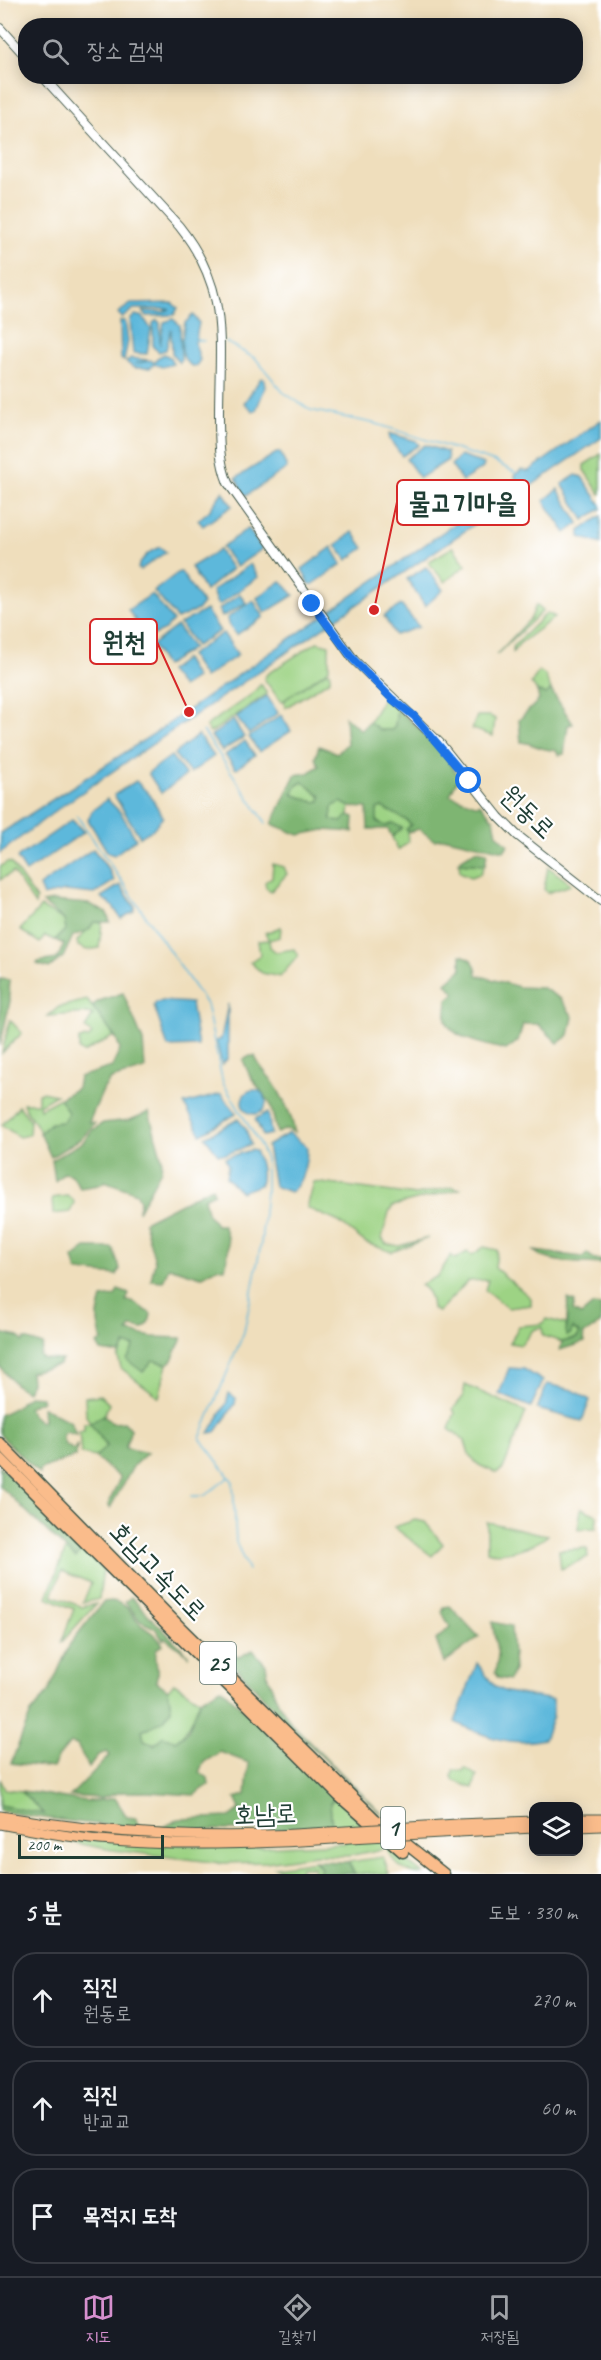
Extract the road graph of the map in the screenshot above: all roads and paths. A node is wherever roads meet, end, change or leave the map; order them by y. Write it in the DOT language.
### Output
graph roads {
  1 [pos="0,28"];
  2 [pos="18,48"];
  3 [pos="49,84"];
  4 [pos="601,901"];
  5 [pos="0,1443"];
  6 [pos="0,1458"];
  7 [pos="0,1816"];
  8 [pos="583,1819"];
  9 [pos="601,1819"];
  10 [pos="529,1821"];
  11 [pos="0,1824"];
  12 [pos="601,1826"];
  13 [pos="583,1827"];
  14 [pos="458,1828"];
  15 [pos="529,1828"];
  16 [pos="331,1835"];
  17 [pos="432,1874"];
  18 [pos="444,1874"];
  1 -- 2 [label="street"];
  3 -- 4 [label="street, 원동로"];
  5 -- 18 [label="highway, 호남고속도로 / 25"];
  6 -- 17 [label="highway, 호남고속도로 / 25"];
  7 -- 16 [label="highway, 호남로 / 1"];
  8 -- 9 [label="highway"];
  10 -- 14 [label="highway, 호남로 / 1"];
  11 -- 16 [label="highway, 호남로 / 1"];
  12 -- 13 [label="highway"];
  14 -- 15 [label="highway, 호남로 / 1"];
  14 -- 16 [label="highway, 호남로 / 1, bridge"];
}
